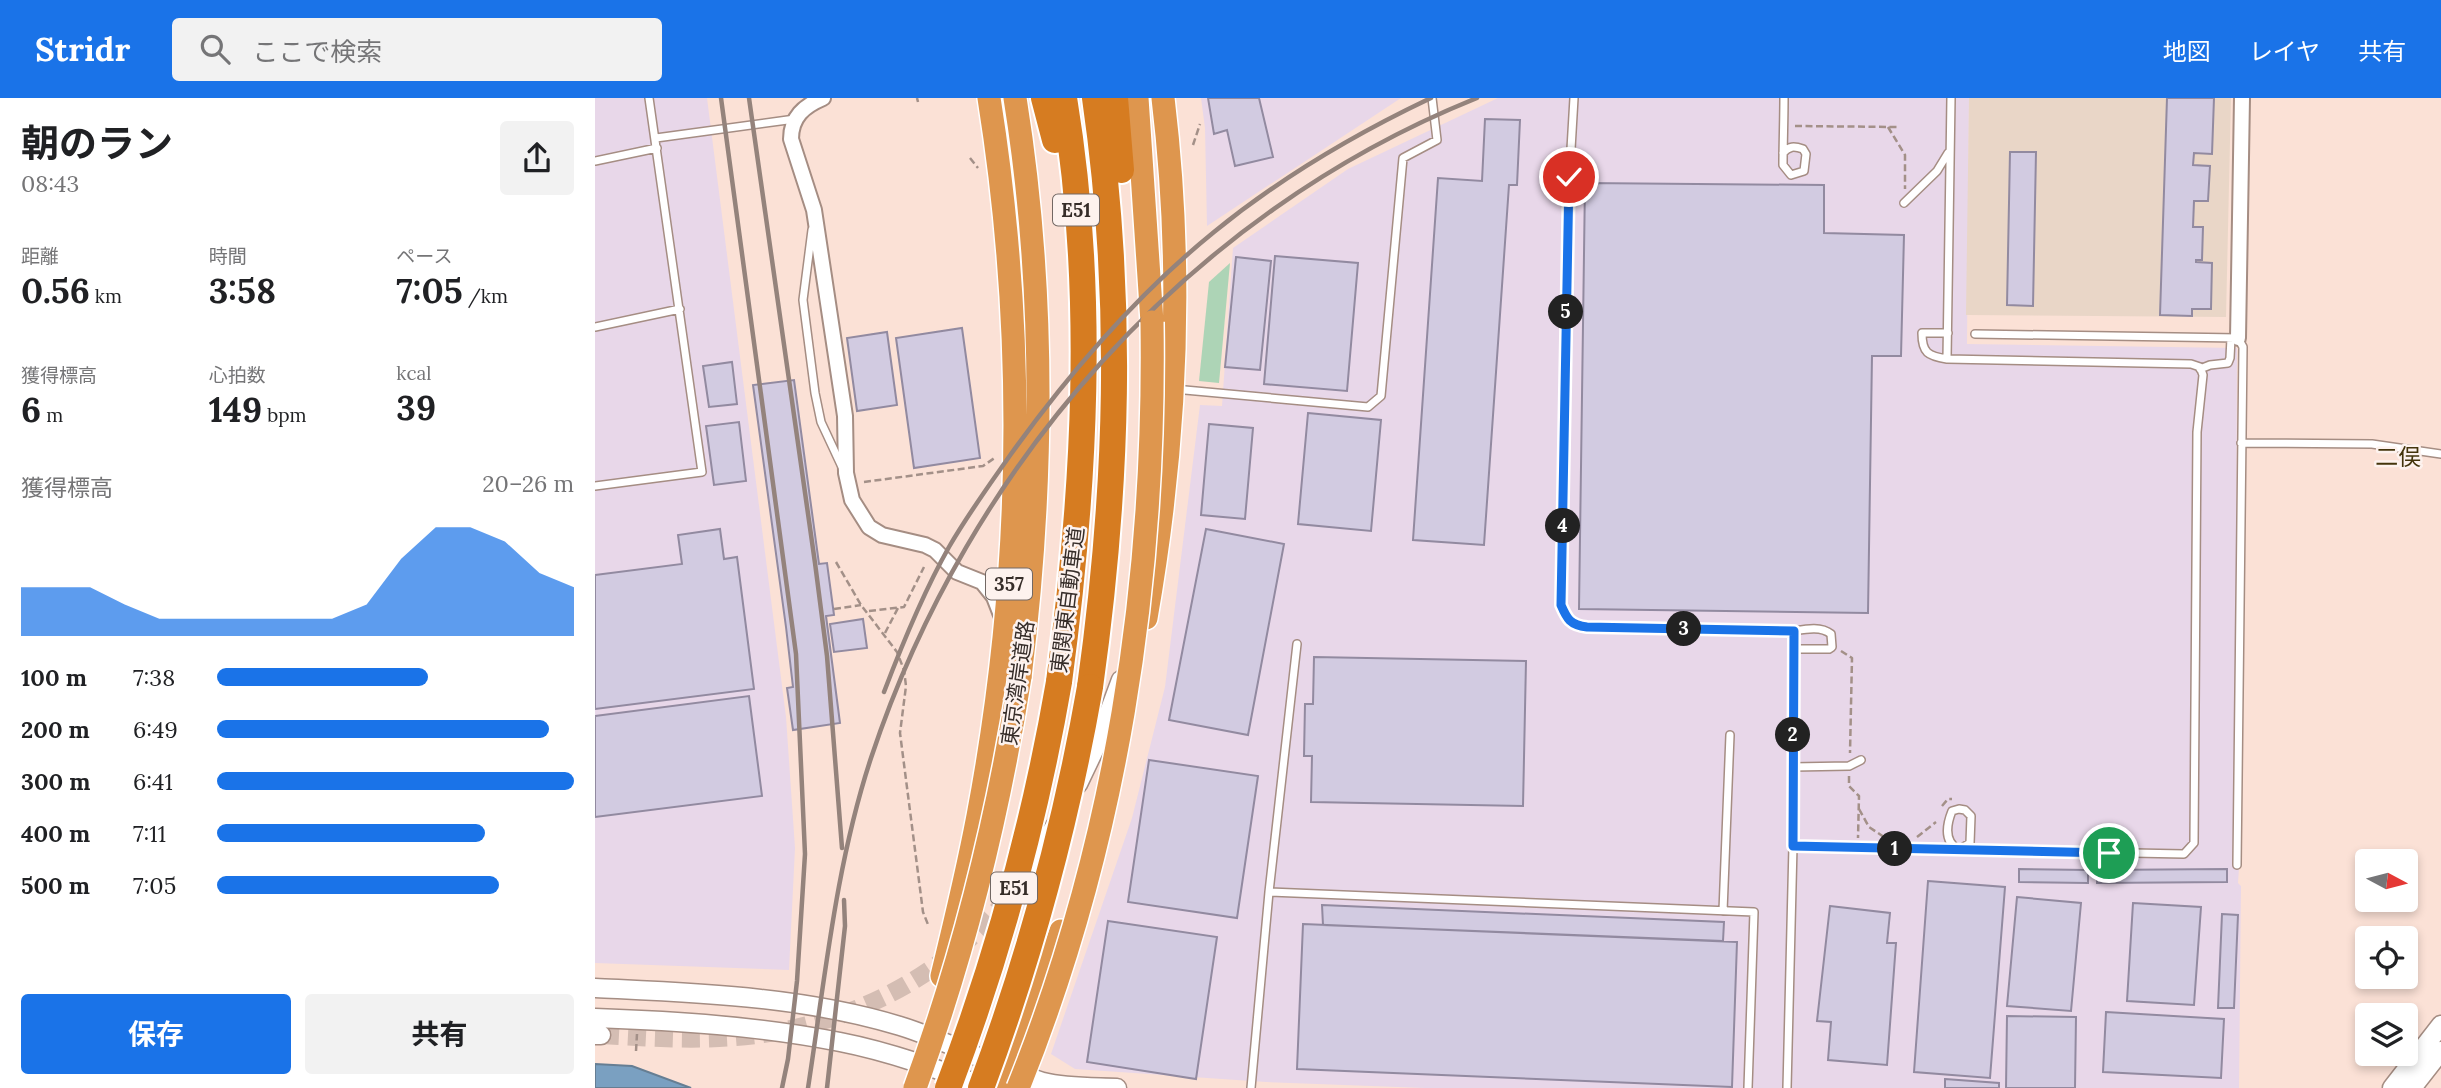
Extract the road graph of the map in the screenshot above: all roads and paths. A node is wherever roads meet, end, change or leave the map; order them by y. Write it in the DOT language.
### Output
graph roads {
  1 [pos="649,98"];
  2 [pos="823,98"];
  3 [pos="989,98"];
  4 [pos="1015,98"];
  5 [pos="1044,98"];
  6 [pos="1064,98"];
  7 [pos="1095,98"];
  8 [pos="1115,98"];
  9 [pos="1137,98"];
  10 [pos="1163,98"];
  11 [pos="1432,98"];
  12 [pos="1574,98"];
  13 [pos="1784,98"];
  14 [pos="1951,98"];
  15 [pos="2242,98"];
  16 [pos="795,119"];
  17 [pos="1200,124"];
  18 [pos="1783,126"];
  19 [pos="1888,127"];
  20 [pos="1897,127"];
  21 [pos="656,138"];
  22 [pos="1193,145"];
  23 [pos="1951,146"];
  24 [pos="657,148"];
  25 [pos="1783,153"];
  26 [pos="970,158"];
  27 [pos="595,161"];
  28 [pos="978,168"];
  29 [pos="1905,190"];
  30 [pos="1904,203"];
  31 [pos="814,209"];
  32 [pos="1078,233"];
  33 [pos="680,309"];
  34 [pos="1114,320"];
  35 [pos="595,327"];
  36 [pos="1948,333"];
  37 [pos="1975,334"];
  38 [pos="2234,338"];
  39 [pos="1947,359"];
  40 [pos="2200,369"];
  41 [pos="1172,389"];
  42 [pos="2241,443"];
  43 [pos="1000,454"];
  44 [pos="2441,454"];
  45 [pos="846,473"];
  46 [pos="861,480"];
  47 [pos="595,486"];
  48 [pos="836,562"];
  49 [pos="924,567"];
  50 [pos="1151,587"];
  51 [pos="862,605"];
  52 [pos="898,608"];
  53 [pos="834,609"];
  54 [pos="867,611"];
  55 [pos="1005,626"];
  56 [pos="1794,631"];
  57 [pos="885,633"];
  58 [pos="1841,641"];
  59 [pos="1297,644"];
  60 [pos="1794,649"];
  61 [pos="1730,735"];
  62 [pos="1850,753"];
  63 [pos="1861,760"];
  64 [pos="1793,767"];
  65 [pos="1849,776"];
  66 [pos="1961,799"];
  67 [pos="1941,808"];
  68 [pos="1859,809"];
  69 [pos="1939,815"];
  70 [pos="1890,840"];
  71 [pos="1858,841"];
  72 [pos="1907,841"];
  73 [pos="1793,846"];
  74 [pos="1959,850"];
  75 [pos="2237,865"];
  76 [pos="1269,892"];
  77 [pos="1002,905"];
  78 [pos="1723,911"];
  79 [pos="929,928"];
  80 [pos="595,988"];
  81 [pos="596,1024"];
  82 [pos="2441,1026"];
  83 [pos="926,1035"];
  84 [pos="2441,1051"];
  85 [pos="919,1063"];
  86 [pos="1012,1082"];
  87 [pos="913,1088"];
  88 [pos="948,1088"];
  89 [pos="981,1088"];
  90 [pos="988,1088"];
  91 [pos="1117,1088"];
  92 [pos="1251,1088"];
  93 [pos="1748,1088"];
  94 [pos="1787,1088"];
  95 [pos="2392,1088"];
  96 [pos="2412,1088"];
  1 -- 21 [label="lane"];
  2 -- 16 [label="street"];
  3 -- 55 [label="highway, 東京湾岸道路 / 357"];
  4 -- 87 [label="highway, 東京湾岸道路 / 357, bridge"];
  5 -- 32 [label="highway"];
  6 -- 32 [label="highway, 東関東自動車道 / E51"];
  7 -- 34 [label="highway, 東関東自動車道 / E51"];
  8 -- 34 [label="highway"];
  9 -- 86 [label="highway, bridge"];
  10 -- 41 [label="highway"];
  11 -- 41 [label="lane"];
  12 -- 56 [label="lane"];
  13 -- 18 [label="lane"];
  14 -- 23 [label="lane"];
  15 -- 38 [label="street"];
  16 -- 21 [label="lane"];
  16 -- 31 [label="street"];
  17 -- 22 [label="path"];
  18 -- 19 [label="path"];
  18 -- 25 [label="lane"];
  19 -- 20 [label="path"];
  19 -- 29 [label="path"];
  21 -- 24 [label="lane"];
  23 -- 30 [label="lane"];
  23 -- 36 [label="lane"];
  24 -- 27 [label="lane"];
  24 -- 33 [label="lane"];
  26 -- 28 [label="path"];
  31 -- 45 [label="street"];
  31 -- 45 [label="lane"];
  32 -- 88 [label="highway, 東関東自動車道 / E51, bridge"];
  33 -- 35 [label="lane"];
  33 -- 47 [label="lane"];
  34 -- 89 [label="highway, 東関東自動車道 / E51, bridge"];
  36 -- 39 [label="lane"];
  36 -- 39 [label="lane"];
  37 -- 38 [label="lane"];
  38 -- 40 [label="lane"];
  38 -- 42 [label="lane"];
  39 -- 40 [label="lane"];
  40 -- 74 [label="lane"];
  41 -- 50 [label="highway"];
  42 -- 44 [label="lane"];
  42 -- 75 [label="lane"];
  43 -- 46 [label="path"];
  45 -- 55 [label="street"];
  48 -- 51 [label="path"];
  49 -- 52 [label="path"];
  50 -- 77 [label="street"];
  50 -- 86 [label="highway"];
  51 -- 53 [label="path"];
  51 -- 54 [label="path"];
  52 -- 54 [label="path"];
  52 -- 57 [label="path"];
  54 -- 57 [label="path"];
  55 -- 83 [label="highway, 東京湾岸道路 / 357"];
  56 -- 60 [label="lane"];
  56 -- 60 [label="lane"];
  57 -- 79 [label="path"];
  58 -- 62 [label="path"];
  59 -- 76 [label="lane"];
  60 -- 64 [label="lane"];
  61 -- 78 [label="lane"];
  63 -- 64 [label="lane"];
  64 -- 73 [label="lane"];
  65 -- 68 [label="path"];
  66 -- 67 [label="path"];
  68 -- 70 [label="path"];
  68 -- 71 [label="path"];
  69 -- 72 [label="path"];
  73 -- 74 [label="lane"];
  73 -- 94 [label="lane"];
  74 -- 74 [label="lane"];
  76 -- 78 [label="lane"];
  76 -- 92 [label="lane"];
  78 -- 93 [label="lane"];
  80 -- 83 [label="street"];
  81 -- 85 [label="street"];
  82 -- 95 [label="street"];
  83 -- 85 [label="highway, 東京湾岸道路 / 357"];
  83 -- 86 [label="street"];
  84 -- 96 [label="street"];
  85 -- 87 [label="highway, 東京湾岸道路 / 357"];
  85 -- 90 [label="street"];
  86 -- 91 [label="street"];
}
